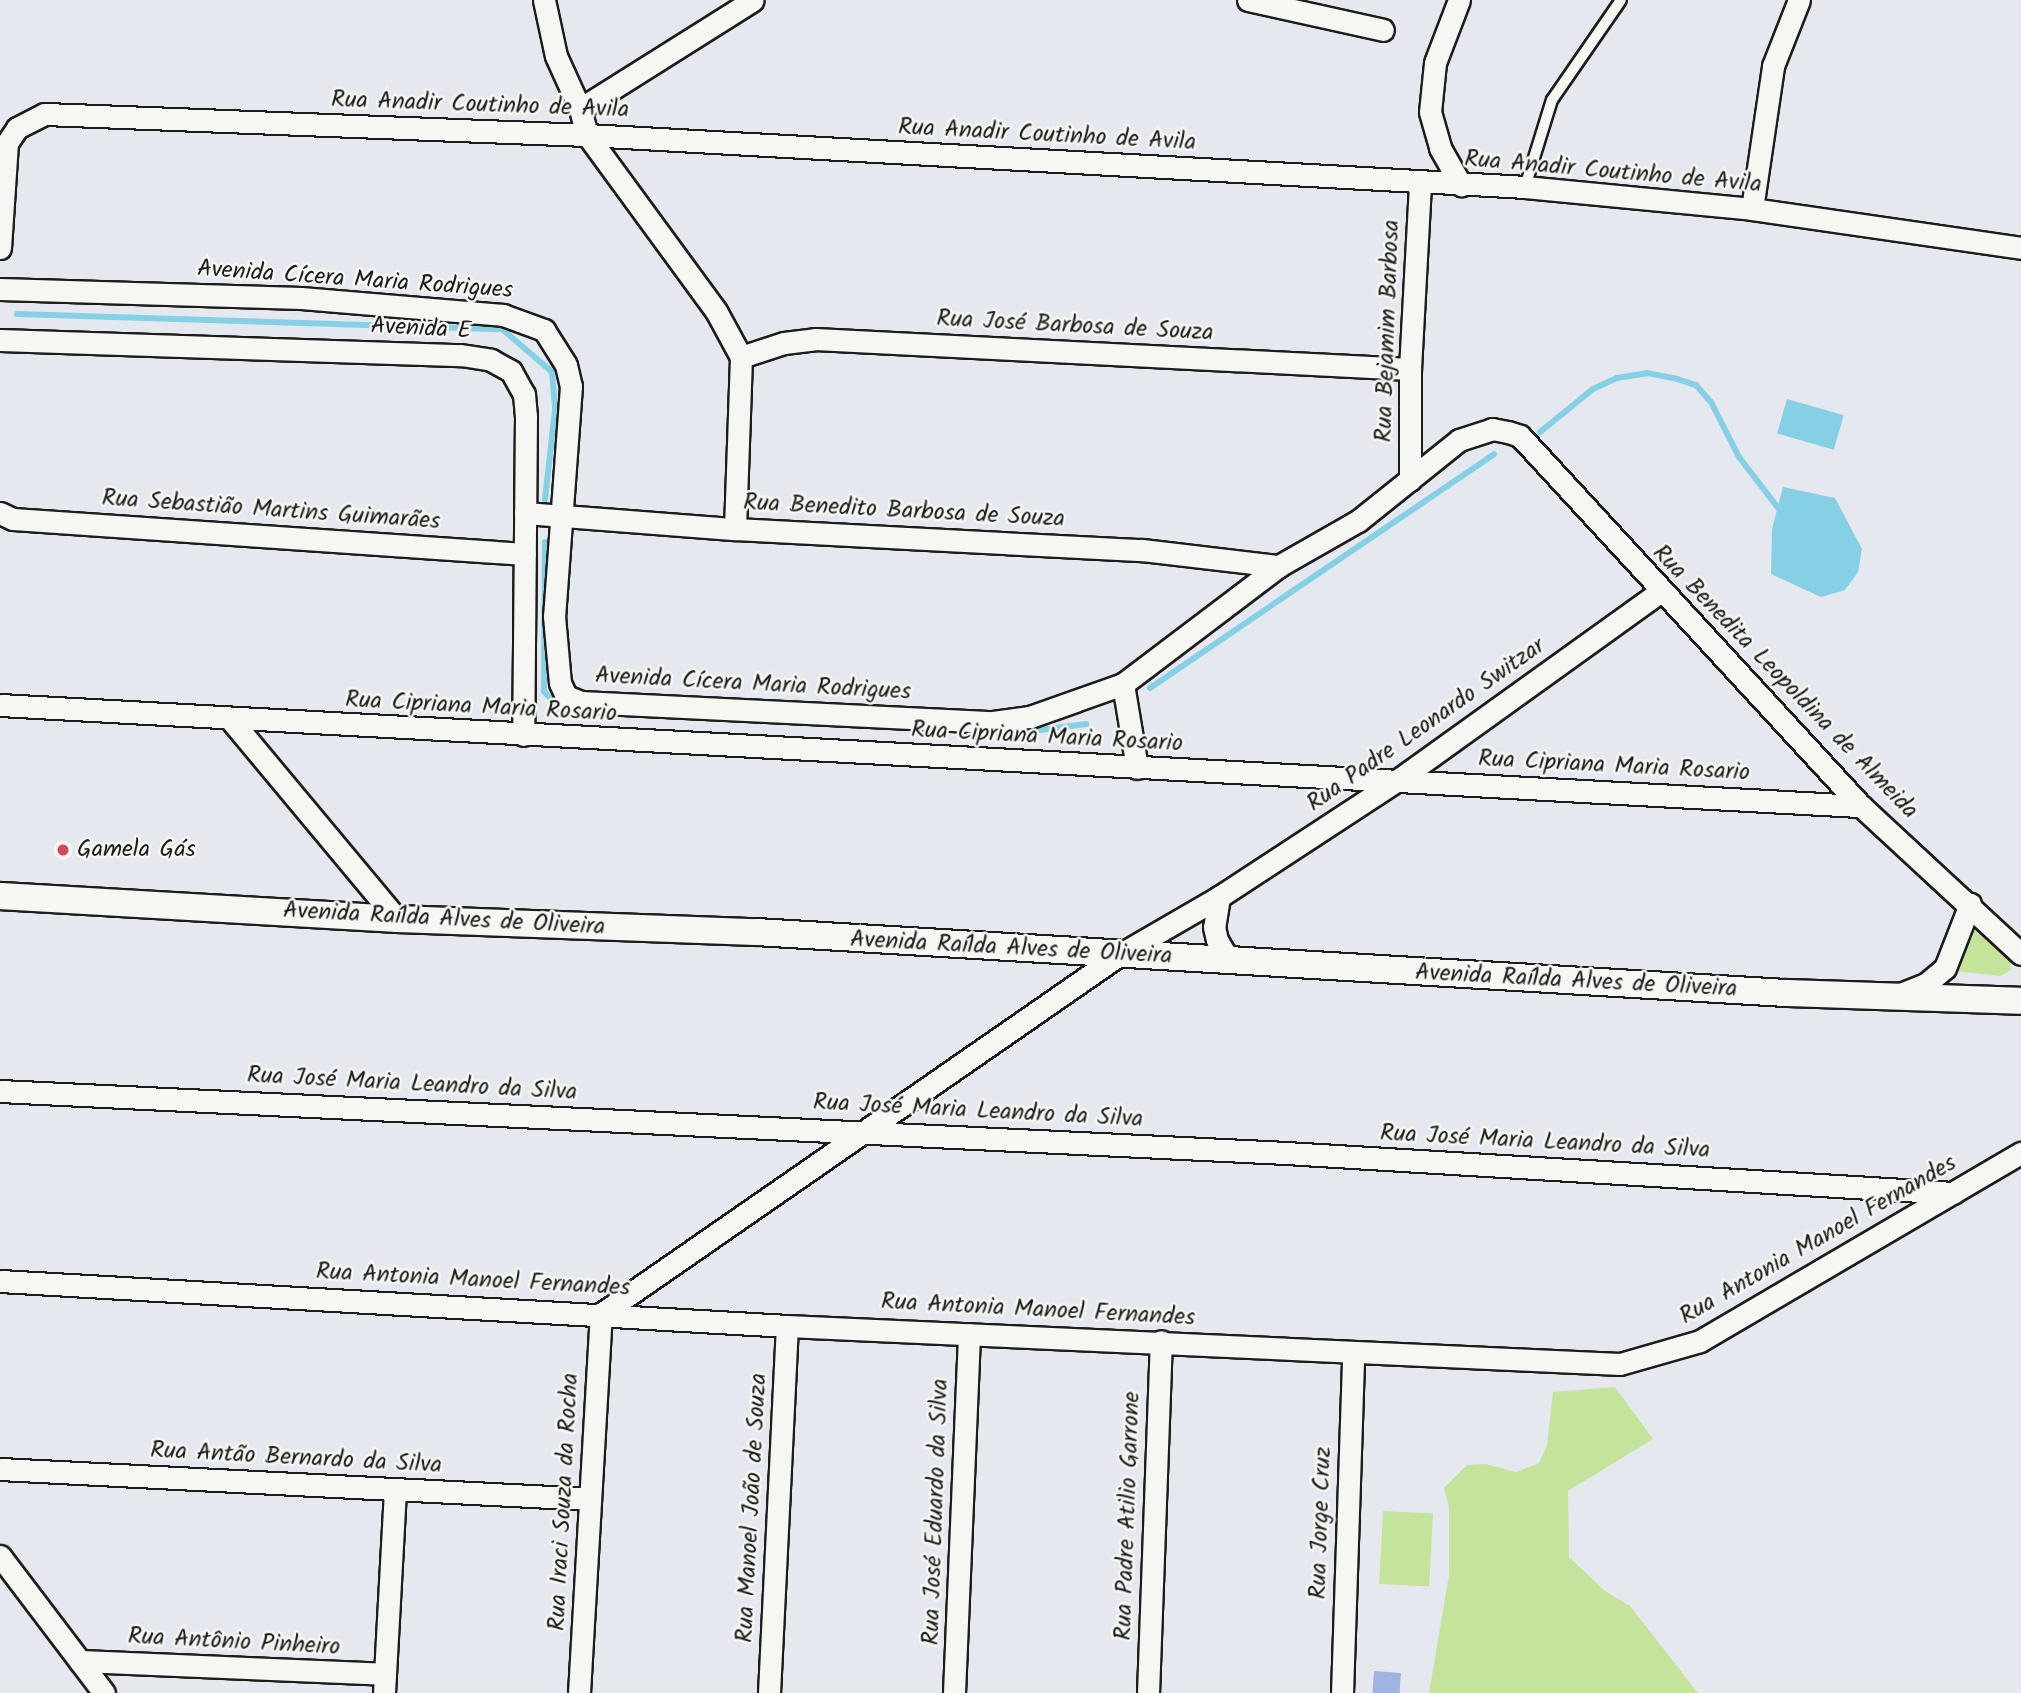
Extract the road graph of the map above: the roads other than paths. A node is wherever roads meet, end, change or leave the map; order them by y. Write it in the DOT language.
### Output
graph roads {
  1 [pos="544,0"];
  2 [pos="753,0"];
  3 [pos="1248,0"];
  4 [pos="1459,0"];
  5 [pos="1621,0"];
  6 [pos="1799,0"];
  7 [pos="1382,30"];
  8 [pos="580,109"];
  9 [pos="8,124"];
  10 [pos="587,135"];
  11 [pos="1420,183"];
  12 [pos="1461,185"];
  13 [pos="1525,187"];
  14 [pos="1752,209"];
  15 [pos="0,247"];
  16 [pos="2021,248"];
  17 [pos="0,289"];
  18 [pos="0,340"];
  19 [pos="741,357"];
  20 [pos="1409,369"];
  21 [pos="1520,436"];
  22 [pos="1410,480"];
  23 [pos="525,513"];
  24 [pos="561,514"];
  25 [pos="7,516"];
  26 [pos="735,529"];
  27 [pos="525,554"];
  28 [pos="1279,566"];
  29 [pos="1660,592"];
  30 [pos="1123,684"];
  31 [pos="0,705"];
  32 [pos="231,720"];
  33 [pos="523,735"];
  34 [pos="1137,768"];
  35 [pos="1398,780"];
  36 [pos="1861,806"];
  37 [pos="0,896"];
  38 [pos="1219,897"];
  39 [pos="1970,904"];
  40 [pos="397,919"];
  41 [pos="2021,954"];
  42 [pos="1119,955"];
  43 [pos="1238,960"];
  44 [pos="1890,998"];
  45 [pos="2021,1001"];
  46 [pos="0,1091"];
  47 [pos="862,1131"];
  48 [pos="2021,1153"];
  49 [pos="1954,1193"];
  50 [pos="0,1281"];
  51 [pos="601,1314"];
  52 [pos="786,1326"];
  53 [pos="969,1334"];
  54 [pos="1161,1341"];
  55 [pos="1353,1354"];
  56 [pos="0,1469"];
  57 [pos="394,1489"];
  58 [pos="590,1499"];
  59 [pos="0,1556"];
  60 [pos="80,1661"];
  61 [pos="384,1684"];
  62 [pos="103,1693"];
  63 [pos="579,1693"];
  64 [pos="769,1693"];
  65 [pos="954,1693"];
  66 [pos="1148,1693"];
  67 [pos="1342,1693"];
  1 -- 8 [label="street"];
  2 -- 8 [label="street"];
  3 -- 7 [label="street"];
  4 -- 12 [label="street"];
  5 -- 13 [label="lane"];
  6 -- 14 [label="street"];
  8 -- 10 [label="street"];
  9 -- 10 [label="street, Rua Anadir Coutinho de Avila"];
  9 -- 15 [label="street"];
  10 -- 11 [label="street, Rua Anadir Coutinho de Avila"];
  10 -- 19 [label="street"];
  11 -- 12 [label="street, Rua Anadir Coutinho de Avila"];
  11 -- 20 [label="street, Rua Bejamim Barbosa"];
  12 -- 13 [label="street, Rua Anadir Coutinho de Avila"];
  13 -- 14 [label="street, Rua Anadir Coutinho de Avila"];
  14 -- 16 [label="street, Rua Anadir Coutinho de Avila"];
  17 -- 24 [label="street, Avenida Cícera Maria Rodrigues"];
  18 -- 23 [label="street, Avenida E"];
  19 -- 20 [label="street, Rua José Barbosa de Souza"];
  19 -- 26 [label="street"];
  20 -- 22 [label="street, Rua Bejamim Barbosa"];
  21 -- 22 [label="street, Avenida Cícera Maria Rodrigues"];
  21 -- 29 [label="street, Rua Benedita Leopoldina de Almeida"];
  22 -- 28 [label="street, Avenida Cícera Maria Rodrigues"];
  23 -- 24 [label="street, Rua Benedito Barbosa de Souza"];
  23 -- 27 [label="street, Avenida E"];
  24 -- 26 [label="street, Rua Benedito Barbosa de Souza"];
  24 -- 30 [label="street, Avenida Cícera Maria Rodrigues"];
  25 -- 27 [label="street, Rua Sebastião Martins Guimarães"];
  26 -- 28 [label="street, Rua Benedito Barbosa de Souza"];
  27 -- 33 [label="street, Avenida E"];
  28 -- 30 [label="street, Avenida Cícera Maria Rodrigues"];
  29 -- 35 [label="street, Rua Padre Leonardo Switzar"];
  29 -- 36 [label="street, Rua Benedita Leopoldina de Almeida"];
  30 -- 34 [label="street"];
  31 -- 32 [label="street, Rua Cipriana Maria Rosario"];
  32 -- 33 [label="street, Rua Cipriana Maria Rosario"];
  32 -- 40 [label="street"];
  33 -- 34 [label="street, Rua Cipriana Maria Rosario"];
  34 -- 35 [label="street, Rua Cipriana Maria Rosario"];
  35 -- 36 [label="street, Rua Cipriana Maria Rosario"];
  35 -- 38 [label="street, Rua Padre Leonardo Switzar"];
  36 -- 39 [label="street, Rua Benedita Leopoldina de Almeida"];
  37 -- 40 [label="street, Avenida Raílda Alves de Oliveira"];
  38 -- 42 [label="street, Rua Padre Leonardo Switzar"];
  38 -- 43 [label="street"];
  39 -- 41 [label="street, Rua Benedita Leopoldina de Almeida"];
  39 -- 44 [label="street"];
  40 -- 42 [label="street, Avenida Raílda Alves de Oliveira"];
  42 -- 43 [label="street, Avenida Raílda Alves de Oliveira"];
  42 -- 47 [label="street, Rua Padre Leonardo Switzar"];
  43 -- 44 [label="street, Avenida Raílda Alves de Oliveira"];
  44 -- 45 [label="street, Avenida Raílda Alves de Oliveira"];
  46 -- 47 [label="street, Rua José Maria Leandro da Silva"];
  47 -- 49 [label="street, Rua José Maria Leandro da Silva"];
  47 -- 51 [label="street, Rua Padre Leonardo Switzar"];
  48 -- 49 [label="street, Rua Antonia Manoel Fernandes"];
  49 -- 55 [label="street, Rua Antonia Manoel Fernandes"];
  50 -- 51 [label="street, Rua Antonia Manoel Fernandes"];
  51 -- 52 [label="street, Rua Antonia Manoel Fernandes"];
  51 -- 58 [label="street, Rua Iraci Souza da Rocha"];
  52 -- 53 [label="street, Rua Antonia Manoel Fernandes"];
  52 -- 64 [label="street, Rua Manoel João de Souza"];
  53 -- 54 [label="street, Rua Antonia Manoel Fernandes"];
  53 -- 65 [label="street, Rua José Eduardo da Silva"];
  54 -- 55 [label="street, Rua Antonia Manoel Fernandes"];
  54 -- 66 [label="street, Rua Padre Atilio Garrone"];
  55 -- 67 [label="street, Rua Jorge Cruz"];
  56 -- 57 [label="street, Rua Antão Bernardo da Silva"];
  57 -- 58 [label="street, Rua Antão Bernardo da Silva"];
  57 -- 61 [label="street"];
  58 -- 63 [label="street, Rua Iraci Souza da Rocha"];
  59 -- 60 [label="street"];
  60 -- 61 [label="street, Rua Antônio Pinheiro"];
  60 -- 62 [label="street"];
}
